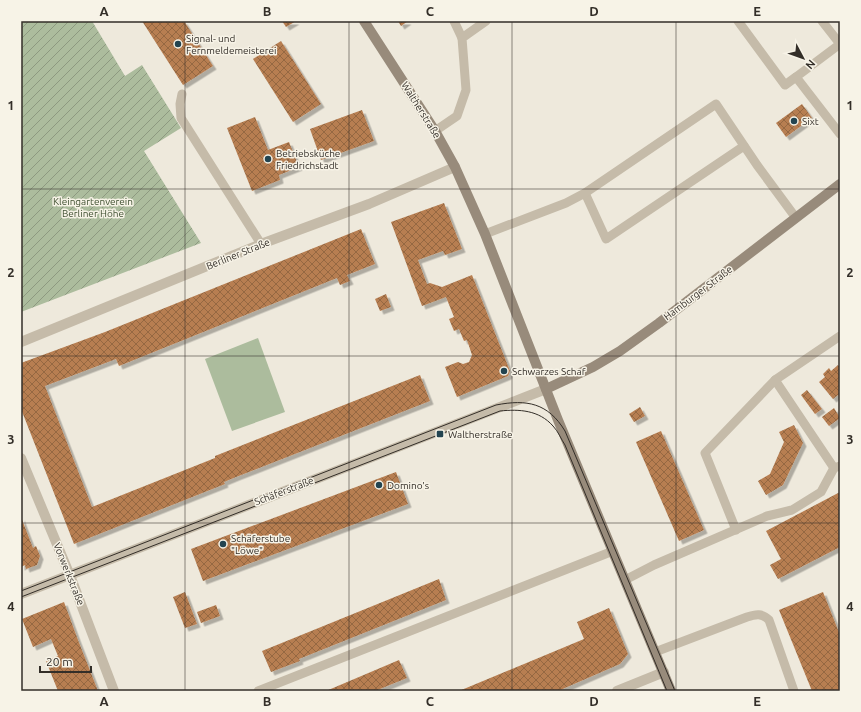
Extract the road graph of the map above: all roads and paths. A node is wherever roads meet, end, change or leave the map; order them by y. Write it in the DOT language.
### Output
graph roads {
  1 [pos="364,21"];
  2 [pos="454,21"];
  3 [pos="486,21"];
  4 [pos="738,21"];
  5 [pos="822,21"];
  6 [pos="462,38"];
  7 [pos="796,77"];
  8 [pos="182,94"];
  9 [pos="435,131"];
  10 [pos="840,134"];
  11 [pos="744,146"];
  12 [pos="456,166"];
  13 [pos="840,184"];
  14 [pos="585,193"];
  15 [pos="796,218"];
  16 [pos="485,234"];
  17 [pos="261,244"];
  18 [pos="840,336"];
  19 [pos="21,342"];
  20 [pos="775,380"];
  21 [pos="546,389"];
  22 [pos="21,458"];
  23 [pos="837,467"];
  24 [pos="736,530"];
  25 [pos="613,551"];
  26 [pos="69,575"];
  27 [pos="625,580"];
  28 [pos="21,594"];
  29 [pos="655,652"];
  30 [pos="664,672"];
  31 [pos="114,691"];
  32 [pos="258,691"];
  33 [pos="617,691"];
  34 [pos="671,691"];
  35 [pos="794,691"];
  1 -- 9 [label="main road, Waltherstraße"];
  2 -- 6 [label="lane"];
  3 -- 6 [label="lane"];
  4 -- 7 [label="lane"];
  5 -- 7 [label="lane"];
  6 -- 9 [label="lane"];
  7 -- 10 [label="lane"];
  8 -- 17 [label="lane"];
  9 -- 12 [label="main road, Waltherstraße"];
  11 -- 14 [label="lane"];
  11 -- 14 [label="lane"];
  11 -- 15 [label="lane"];
  12 -- 16 [label="main road, Waltherstraße"];
  12 -- 17 [label="street, Berliner Straße"];
  13 -- 15 [label="main road, Hamburger Straße"];
  14 -- 16 [label="lane"];
  15 -- 21 [label="main road, Hamburger Straße"];
  16 -- 21 [label="main road, Waltherstraße"];
  17 -- 19 [label="street, Berliner Straße"];
  18 -- 20 [label="lane"];
  20 -- 23 [label="lane"];
  20 -- 24 [label="lane"];
  21 -- 25 [label="main road, Waltherstraße"];
  21 -- 26 [label="street, Schäferstraße"];
  22 -- 26 [label="street, Vorwerkstraße"];
  23 -- 24 [label="lane"];
  24 -- 27 [label="lane"];
  25 -- 27 [label="main road, Waltherstraße"];
  25 -- 32 [label="lane"];
  26 -- 28 [label="street, Schäferstraße"];
  26 -- 31 [label="street, Vorwerkstraße"];
  27 -- 29 [label="main road, Waltherstraße"];
  29 -- 30 [label="main road, Waltherstraße"];
  29 -- 35 [label="lane"];
  30 -- 33 [label="street"];
  30 -- 34 [label="main road, Waltherstraße"];
}
